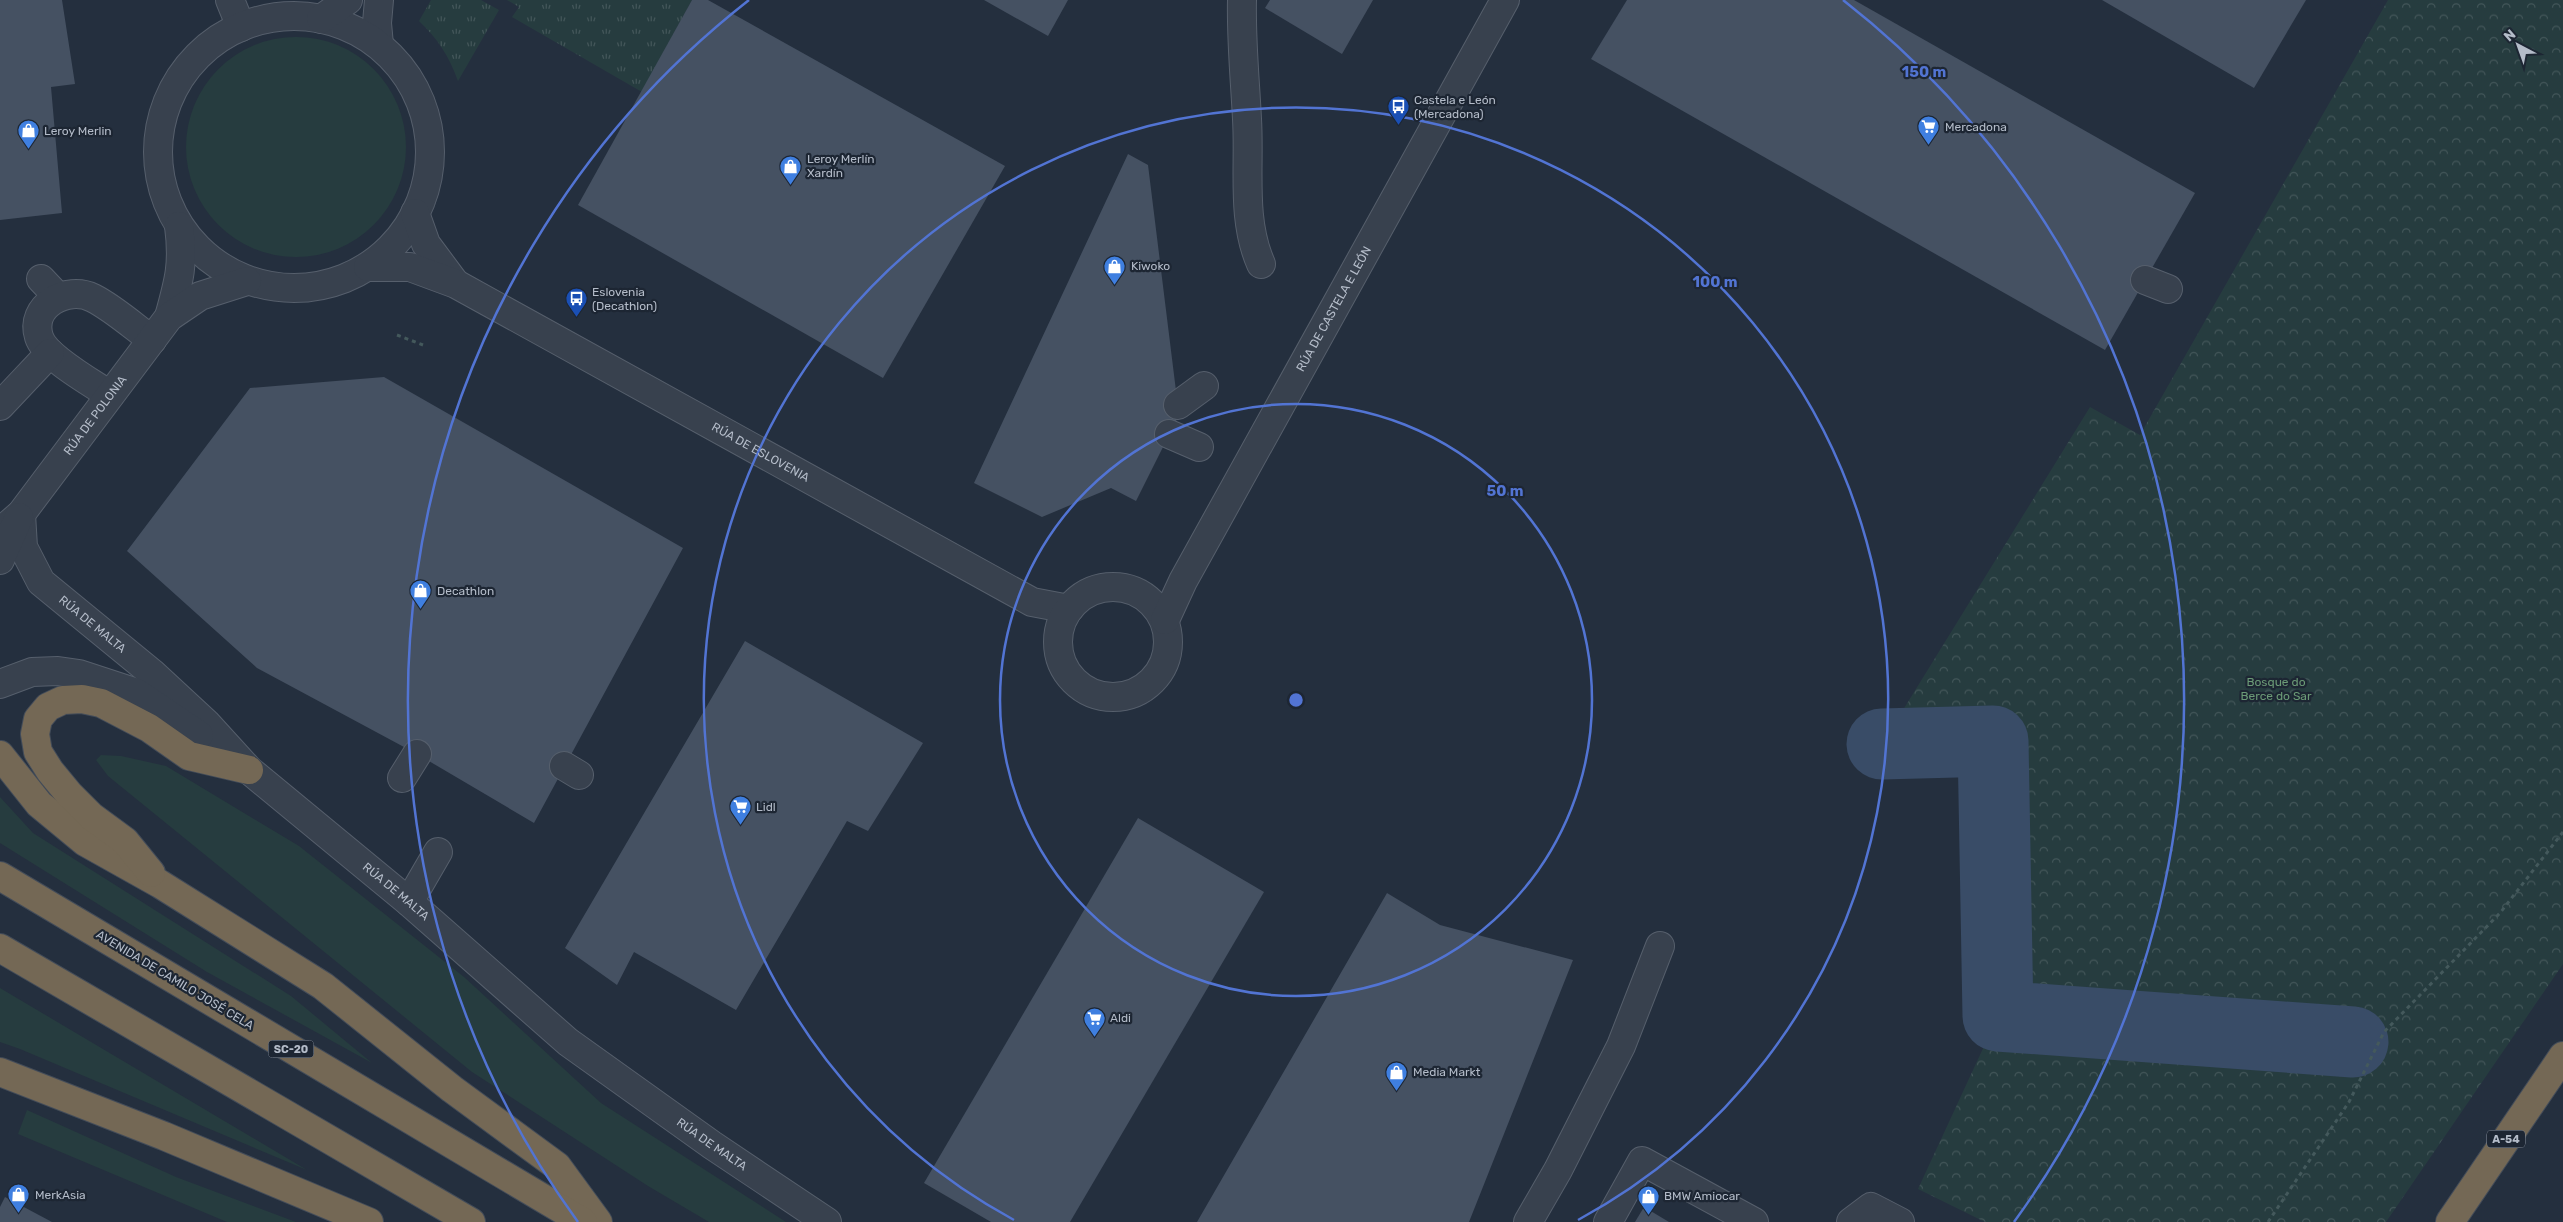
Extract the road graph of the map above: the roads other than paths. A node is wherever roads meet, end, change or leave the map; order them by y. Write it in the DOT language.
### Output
graph roads {
  1 [pos="230,0"];
  2 [pos="348,0"];
  3 [pos="379,0"];
  4 [pos="1242,0"];
  5 [pos="1505,0"];
  6 [pos="321,19"];
  7 [pos="241,27"];
  8 [pos="379,45"];
  9 [pos="415,213"];
  10 [pos="179,226"];
  11 [pos="1261,264"];
  12 [pos="368,266"];
  13 [pos="247,281"];
  14 [pos="456,284"];
  15 [pos="169,317"];
  16 [pos="152,340"];
  17 [pos="50,353"];
  18 [pos="1204,386"];
  19 [pos="110,395"];
  20 [pos="0,406"];
  21 [pos="1178,406"];
  22 [pos="1169,434"];
  23 [pos="1199,446"];
  24 [pos="21,514"];
  25 [pos="0,532"];
  26 [pos="0,560"];
  27 [pos="1069,609"];
  28 [pos="1164,620"];
  29 [pos="0,684"];
  30 [pos="417,754"];
  31 [pos="0,755"];
  32 [pos="249,770"];
  33 [pos="402,778"];
  34 [pos="438,852"];
  35 [pos="0,876"];
  36 [pos="160,884"];
  37 [pos="409,902"];
  38 [pos="1660,946"];
  39 [pos="0,948"];
  40 [pos="2563,1056"];
  41 [pos="0,1072"];
  42 [pos="370,1222"];
  43 [pos="471,1222"];
  44 [pos="583,1222"];
  45 [pos="598,1222"];
  46 [pos="827,1222"];
  47 [pos="1528,1222"];
  48 [pos="1608,1222"];
  49 [pos="1754,1222"];
  50 [pos="1851,1222"];
  51 [pos="1900,1222"];
  52 [pos="2450,1222"];
  1 -- 7 [label="street"];
  2 -- 6 [label="street"];
  3 -- 8 [label="street"];
  4 -- 11 [label="street"];
  5 -- 28 [label="street, RÚA DE CASTELA E LEÓN"];
  6 -- 7 [label="street"];
  6 -- 8 [label="street"];
  7 -- 10 [label="street"];
  8 -- 9 [label="street"];
  9 -- 12 [label="street"];
  9 -- 14 [label="street, RÚA DE ESLOVENIA"];
  10 -- 13 [label="street"];
  10 -- 15 [label="street, RÚA DE POLONIA"];
  12 -- 13 [label="street"];
  12 -- 14 [label="street, RÚA DE ESLOVENIA"];
  13 -- 15 [label="street, RÚA DE POLONIA"];
  14 -- 27 [label="street, RÚA DE ESLOVENIA"];
  15 -- 16 [label="street, RÚA DE POLONIA"];
  16 -- 17 [label="street"];
  16 -- 19 [label="street, RÚA DE POLONIA"];
  17 -- 19 [label="street"];
  17 -- 20 [label="street"];
  18 -- 21 [label="street"];
  19 -- 24 [label="street, RÚA DE POLONIA"];
  22 -- 23 [label="street"];
  24 -- 25 [label="street"];
  24 -- 26 [label="street"];
  24 -- 32 [label="street, RÚA DE MALTA"];
  27 -- 28 [label="street"];
  27 -- 28 [label="street"];
  29 -- 32 [label="street"];
  30 -- 33 [label="street"];
  31 -- 36 [label="highway"];
  32 -- 36 [label="highway"];
  32 -- 37 [label="street, RÚA DE MALTA"];
  34 -- 37 [label="street"];
  35 -- 44 [label="highway, AVENIDA DE CAMILO JOSÉ CELA / SC-20"];
  36 -- 45 [label="highway"];
  37 -- 46 [label="street, RÚA DE MALTA"];
  38 -- 47 [label="street"];
  39 -- 43 [label="highway"];
  40 -- 52 [label="highway, A-54"];
  41 -- 42 [label="highway"];
  48 -- 49 [label="street"];
  50 -- 51 [label="street"];
}
